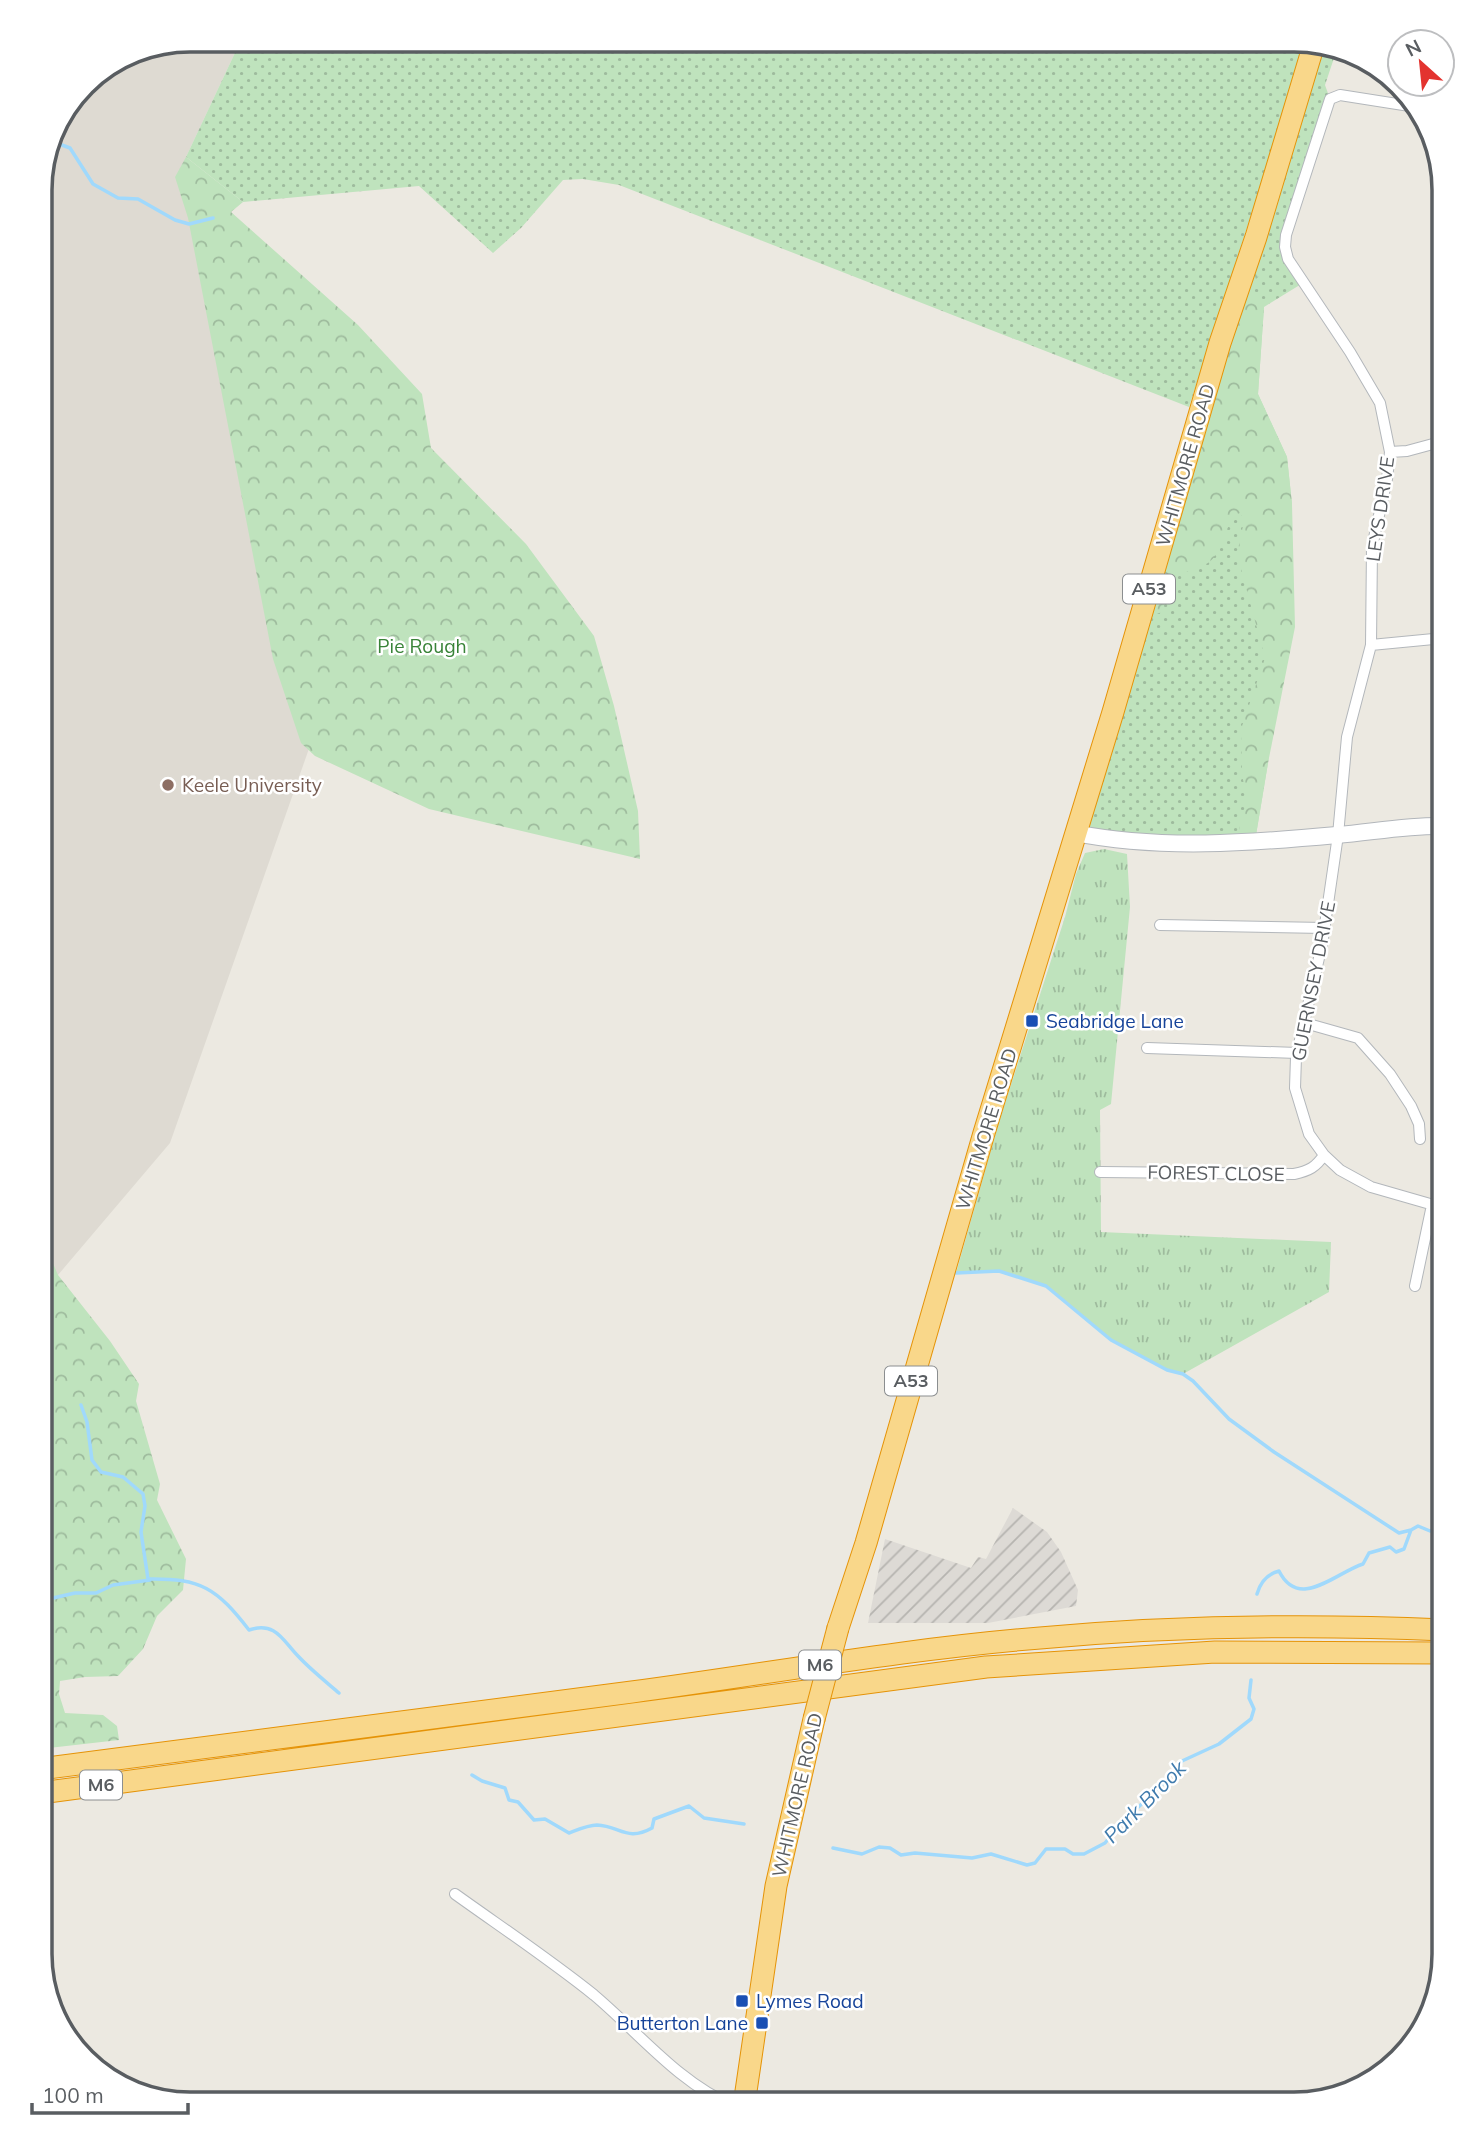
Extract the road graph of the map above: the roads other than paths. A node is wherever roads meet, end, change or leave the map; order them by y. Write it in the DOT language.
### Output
graph roads {
  1 [pos="1311,54"];
  2 [pos="1402,105"];
  3 [pos="1432,444"];
  4 [pos="1390,452"];
  5 [pos="1432,639"];
  6 [pos="1371,645"];
  7 [pos="1432,825"];
  8 [pos="1075,833"];
  9 [pos="1338,835"];
  10 [pos="1160,925"];
  11 [pos="1324,928"];
  12 [pos="1305,1023"];
  13 [pos="1147,1048"];
  14 [pos="1297,1053"];
  15 [pos="1420,1139"];
  16 [pos="1324,1155"];
  17 [pos="1100,1172"];
  18 [pos="1432,1205"];
  19 [pos="1415,1286"];
  20 [pos="1432,1630"];
  21 [pos="1432,1653"];
  22 [pos="52,1767"];
  23 [pos="52,1791"];
  24 [pos="455,1894"];
  25 [pos="710,2092"];
  26 [pos="746,2092"];
  1 -- 8 [label="highway, WHITMORE ROAD / A53"];
  2 -- 4 [label="street, LEYS DRIVE"];
  3 -- 4 [label="street"];
  4 -- 6 [label="street, LEYS DRIVE"];
  5 -- 6 [label="street"];
  6 -- 9 [label="street, LEYS DRIVE"];
  7 -- 9 [label="street"];
  8 -- 9 [label="street"];
  8 -- 26 [label="highway, WHITMORE ROAD / A53, bridge"];
  9 -- 11 [label="street, GUERNSEY DRIVE"];
  10 -- 11 [label="street"];
  11 -- 12 [label="street, GUERNSEY DRIVE"];
  12 -- 14 [label="street, GUERNSEY DRIVE"];
  12 -- 15 [label="street"];
  13 -- 14 [label="street"];
  14 -- 16 [label="street, GUERNSEY DRIVE"];
  16 -- 17 [label="street, FOREST CLOSE"];
  16 -- 18 [label="street, GUERNSEY DRIVE"];
  18 -- 19 [label="street"];
  20 -- 22 [label="highway, M6"];
  21 -- 23 [label="highway, M6"];
  24 -- 25 [label="street"];
}
